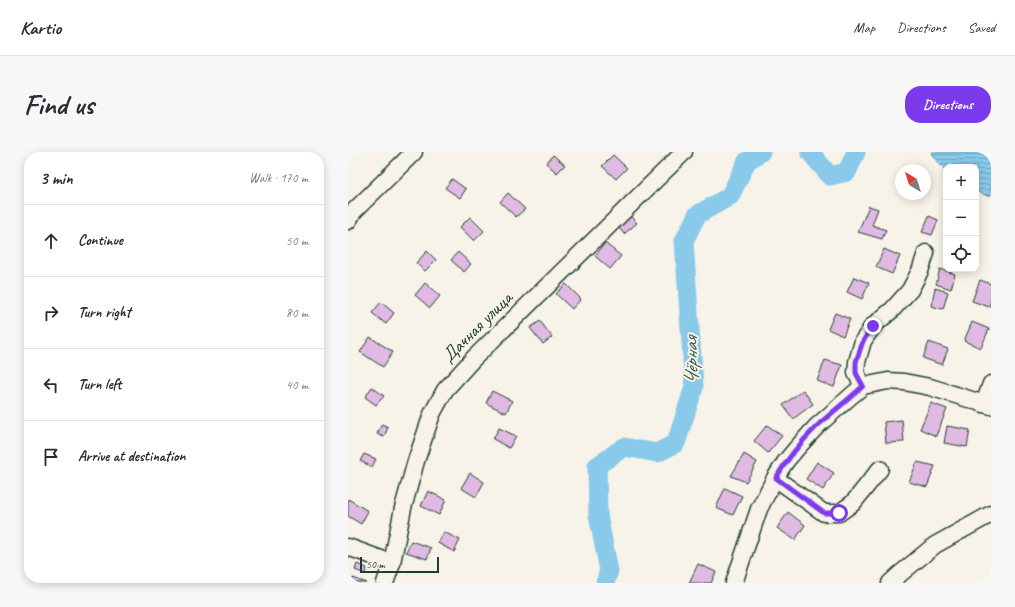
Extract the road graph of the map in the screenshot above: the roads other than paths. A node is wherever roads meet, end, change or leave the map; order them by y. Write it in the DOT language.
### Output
graph roads {
  1 [pos="684,152"];
  2 [pos="407,154"];
  3 [pos="348,221"];
  4 [pos="926,253"];
  5 [pos="991,384"];
  6 [pos="863,386"];
  7 [pos="988,405"];
  8 [pos="880,469"];
  9 [pos="776,478"];
  10 [pos="991,514"];
  11 [pos="348,547"];
  12 [pos="392,563"];
  13 [pos="385,583"];
  14 [pos="734,583"];
  15 [pos="890,583"];
  1 -- 12 [label="street, Дачная улица"];
  2 -- 3 [label="street"];
  4 -- 6 [label="street"];
  5 -- 7 [label="street"];
  6 -- 7 [label="street"];
  6 -- 9 [label="street"];
  8 -- 9 [label="street"];
  9 -- 14 [label="street"];
  10 -- 15 [label="street"];
  11 -- 12 [label="street"];
  12 -- 13 [label="street, Дачная улица"];
}
